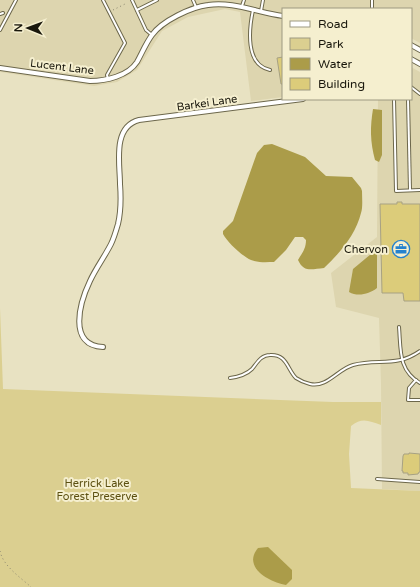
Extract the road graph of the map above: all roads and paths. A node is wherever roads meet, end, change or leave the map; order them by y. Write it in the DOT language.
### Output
graph roads {
  1 [pos="16,0"];
  2 [pos="104,0"];
  3 [pos="132,0"];
  4 [pos="157,0"];
  5 [pos="193,0"];
  6 [pos="244,0"];
  7 [pos="263,0"];
  8 [pos="127,3"];
  9 [pos="241,7"];
  10 [pos="197,8"];
  11 [pos="114,10"];
  12 [pos="136,10"];
  13 [pos="253,10"];
  14 [pos="3,13"];
  15 [pos="260,13"];
  16 [pos="0,14"];
  17 [pos="282,16"];
  18 [pos="0,30"];
  19 [pos="152,35"];
  20 [pos="0,68"];
  21 [pos="270,70"];
  22 [pos="108,79"];
  23 [pos="412,87"];
  24 [pos="420,94"];
  25 [pos="295,100"];
  26 [pos="394,100"];
  27 [pos="408,100"];
  28 [pos="410,190"];
  29 [pos="420,190"];
  30 [pos="399,327"];
  31 [pos="103,347"];
  32 [pos="420,351"];
  33 [pos="401,361"];
  34 [pos="230,378"];
  35 [pos="416,380"];
  36 [pos="420,383"];
  37 [pos="420,400"];
  38 [pos="377,479"];
  39 [pos="420,482"];
  40 [pos="0,551"];
  41 [pos="31,587"];
  1 -- 18 [label="lane"];
  2 -- 22 [label="lane"];
  3 -- 12 [label="lane"];
  4 -- 12 [label="lane"];
  5 -- 10 [label="lane"];
  6 -- 9 [label="lane"];
  7 -- 15 [label="lane"];
  8 -- 11 [label="path"];
  9 -- 10 [label="street, Lucent Lane"];
  9 -- 13 [label="street, Lucent Lane"];
  10 -- 19 [label="street, Lucent Lane"];
  12 -- 19 [label="lane"];
  13 -- 15 [label="street, Lucent Lane"];
  13 -- 21 [label="lane"];
  14 -- 16 [label="lane"];
  15 -- 17 [label="street, Lucent Lane"];
  19 -- 22 [label="street, Lucent Lane"];
  20 -- 22 [label="street, Lucent Lane"];
  23 -- 24 [label="lane"];
  25 -- 31 [label="street, Barkei Lane"];
  26 -- 28 [label="lane"];
  27 -- 28 [label="lane"];
  28 -- 29 [label="lane"];
  30 -- 33 [label="lane"];
  32 -- 33 [label="lane"];
  33 -- 34 [label="lane"];
  33 -- 35 [label="lane"];
  35 -- 36 [label="lane"];
  35 -- 37 [label="lane"];
  38 -- 39 [label="lane"];
  40 -- 41 [label="path"];
}
